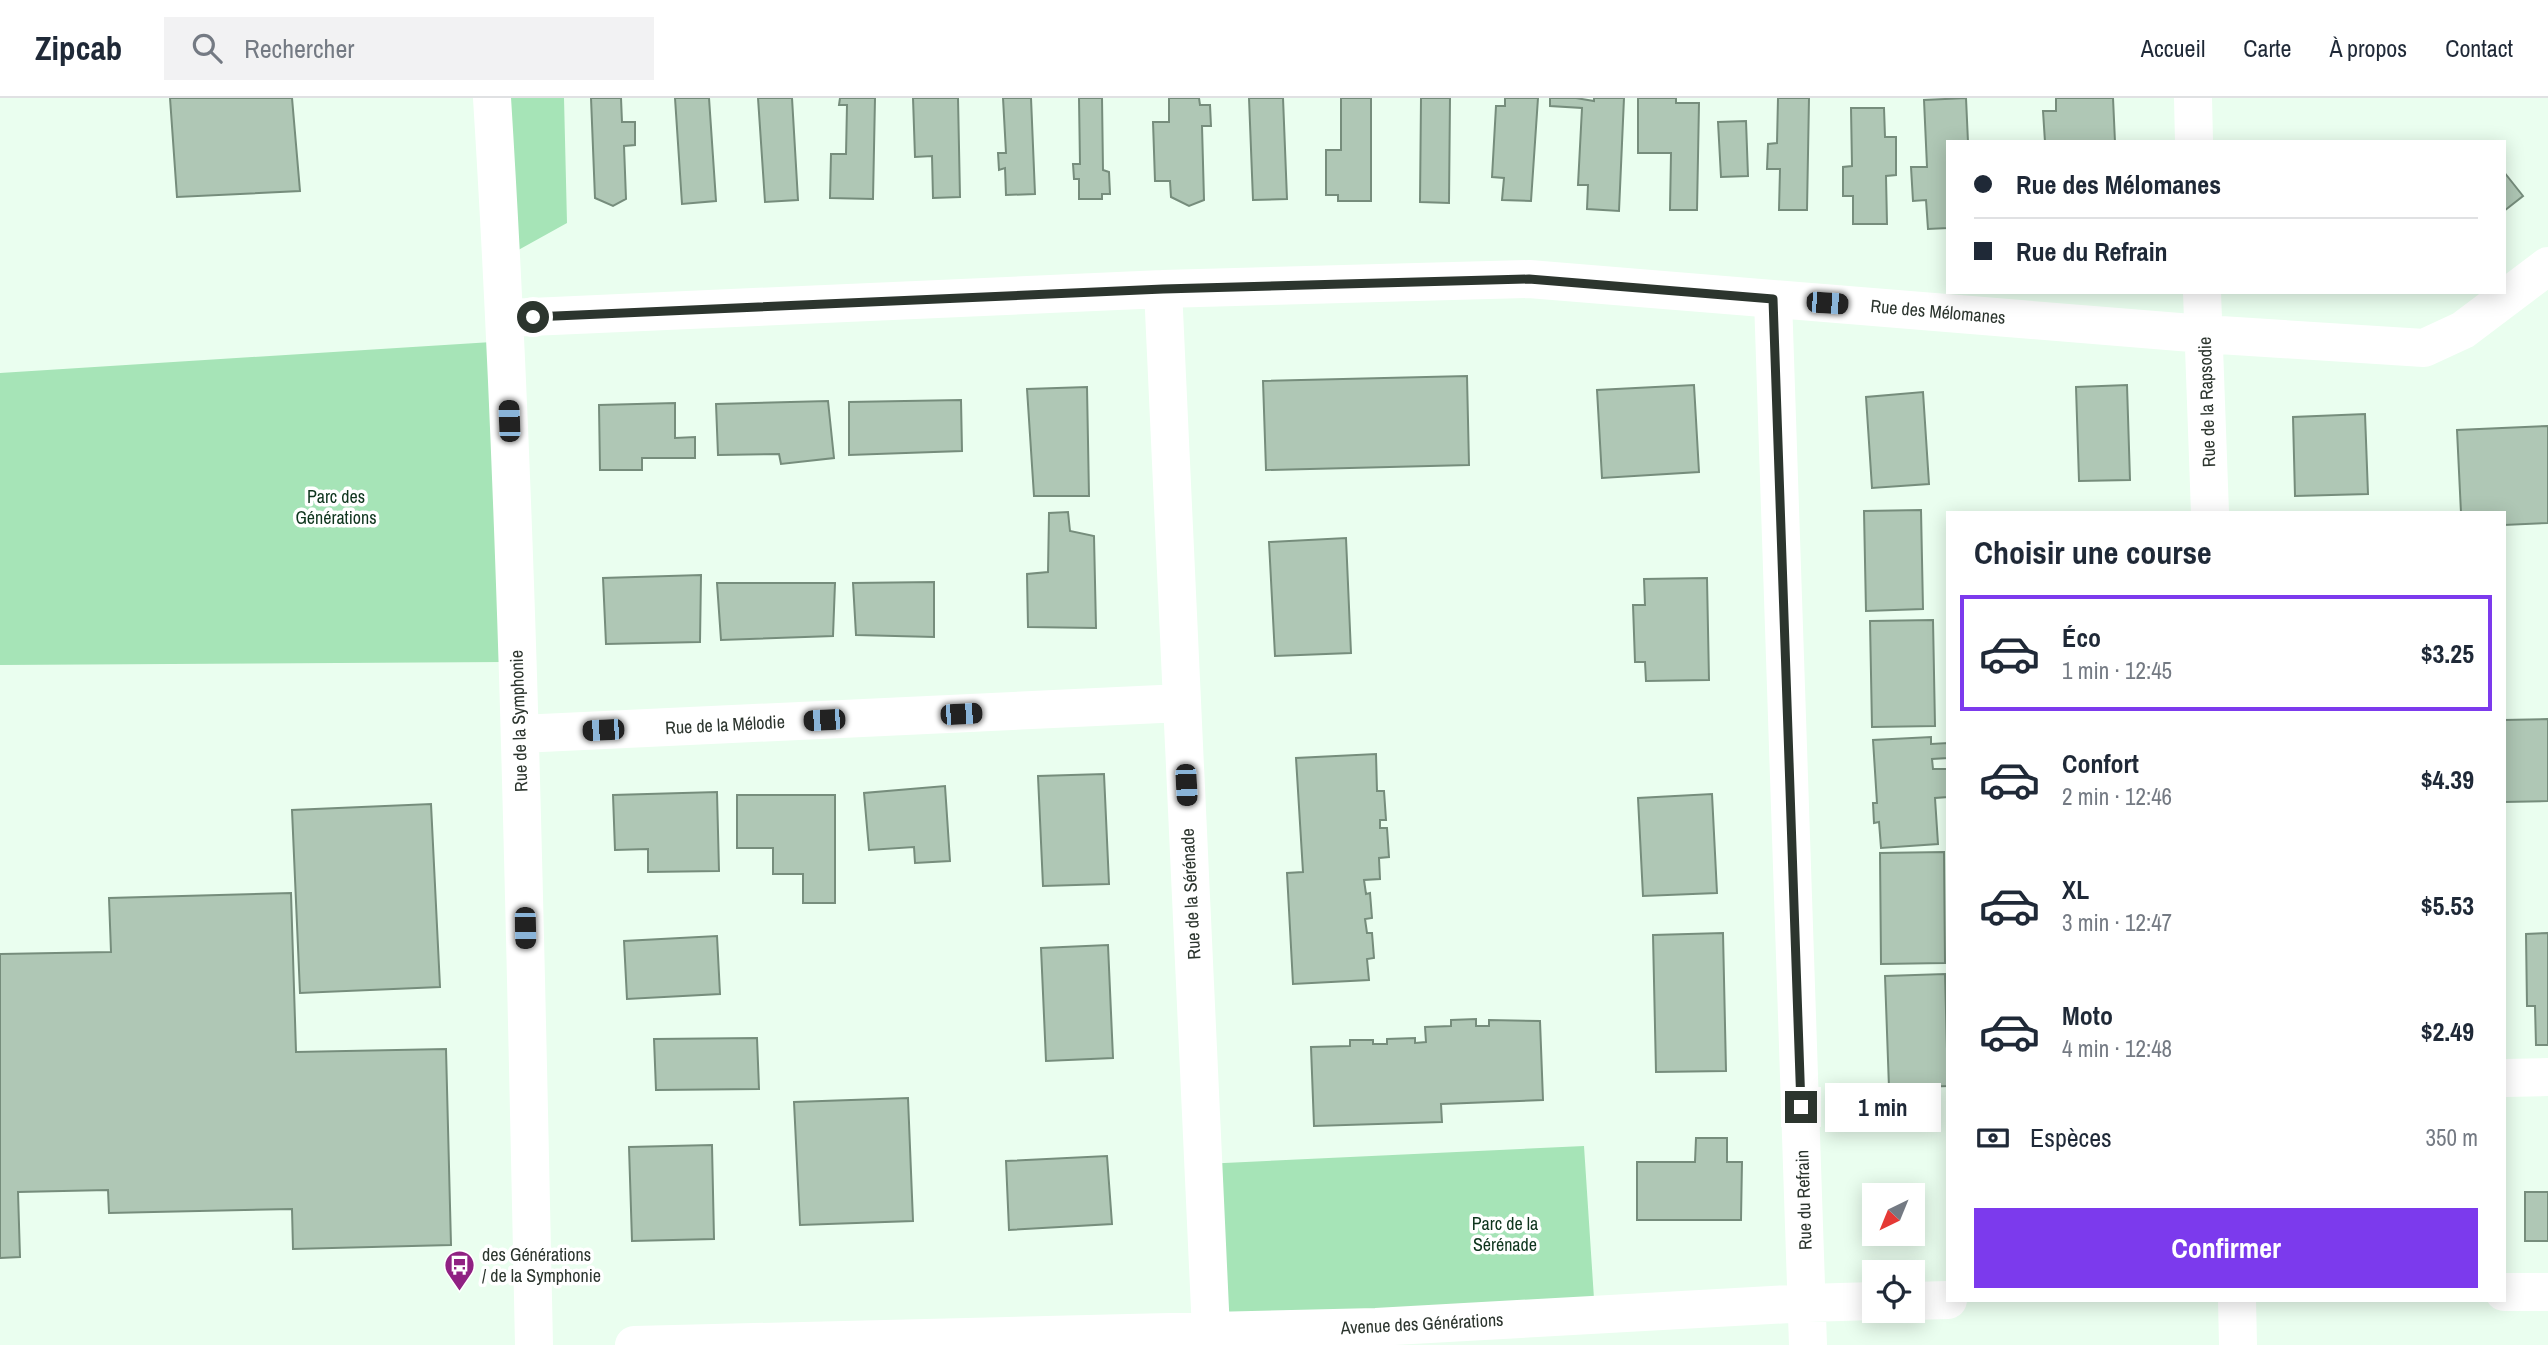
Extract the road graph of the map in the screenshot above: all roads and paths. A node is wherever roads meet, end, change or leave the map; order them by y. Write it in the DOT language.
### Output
graph roads {
  1 [pos="492,98"];
  2 [pos="2193,98"];
  3 [pos="2194,140"];
  4 [pos="2548,266"];
  5 [pos="1163,289"];
  6 [pos="2202,294"];
  7 [pos="1773,299"];
  8 [pos="506,318"];
  9 [pos="2204,334"];
  10 [pos="2210,511"];
  11 [pos="1182,703"];
  12 [pos="520,734"];
  13 [pos="2548,1076"];
  14 [pos="2506,1078"];
  15 [pos="2506,1292"];
  16 [pos="2548,1292"];
  17 [pos="1946,1300"];
  18 [pos="1862,1301"];
  19 [pos="1925,1301"];
  20 [pos="2237,1302"];
  21 [pos="1807,1303"];
  22 [pos="1211,1331"];
  23 [pos="1377,1336"];
  24 [pos="970,1341"];
  25 [pos="534,1345"];
  26 [pos="634,1345"];
  27 [pos="1808,1345"];
  28 [pos="2238,1345"];
  1 -- 8 [label="street, Rue de la Symphonie"];
  2 -- 3 [label="street"];
  4 -- 9 [label="street, Rue des Mélomanes"];
  5 -- 7 [label="street, Rue des Mélomanes"];
  5 -- 8 [label="street, Rue des Mélomanes"];
  5 -- 11 [label="street, Rue de la Sérénade"];
  6 -- 9 [label="street, Rue de la Rapsodie"];
  7 -- 9 [label="street, Rue des Mélomanes"];
  7 -- 21 [label="street, Rue du Refrain"];
  8 -- 12 [label="street, Rue de la Symphonie"];
  9 -- 10 [label="street, Rue de la Rapsodie"];
  11 -- 12 [label="street, Rue de la Mélodie"];
  11 -- 22 [label="street, Rue de la Sérénade"];
  12 -- 25 [label="street, Rue de la Symphonie"];
  13 -- 14 [label="street"];
  15 -- 16 [label="street"];
  17 -- 19 [label="street"];
  18 -- 21 [label="street, Avenue des Générations"];
  20 -- 28 [label="street"];
  21 -- 23 [label="street, Avenue des Générations"];
  21 -- 27 [label="street, Rue du Refrain"];
  22 -- 23 [label="street, Avenue des Générations"];
  22 -- 24 [label="street, Avenue des Générations"];
  24 -- 26 [label="street, Avenue des Générations"];
}
